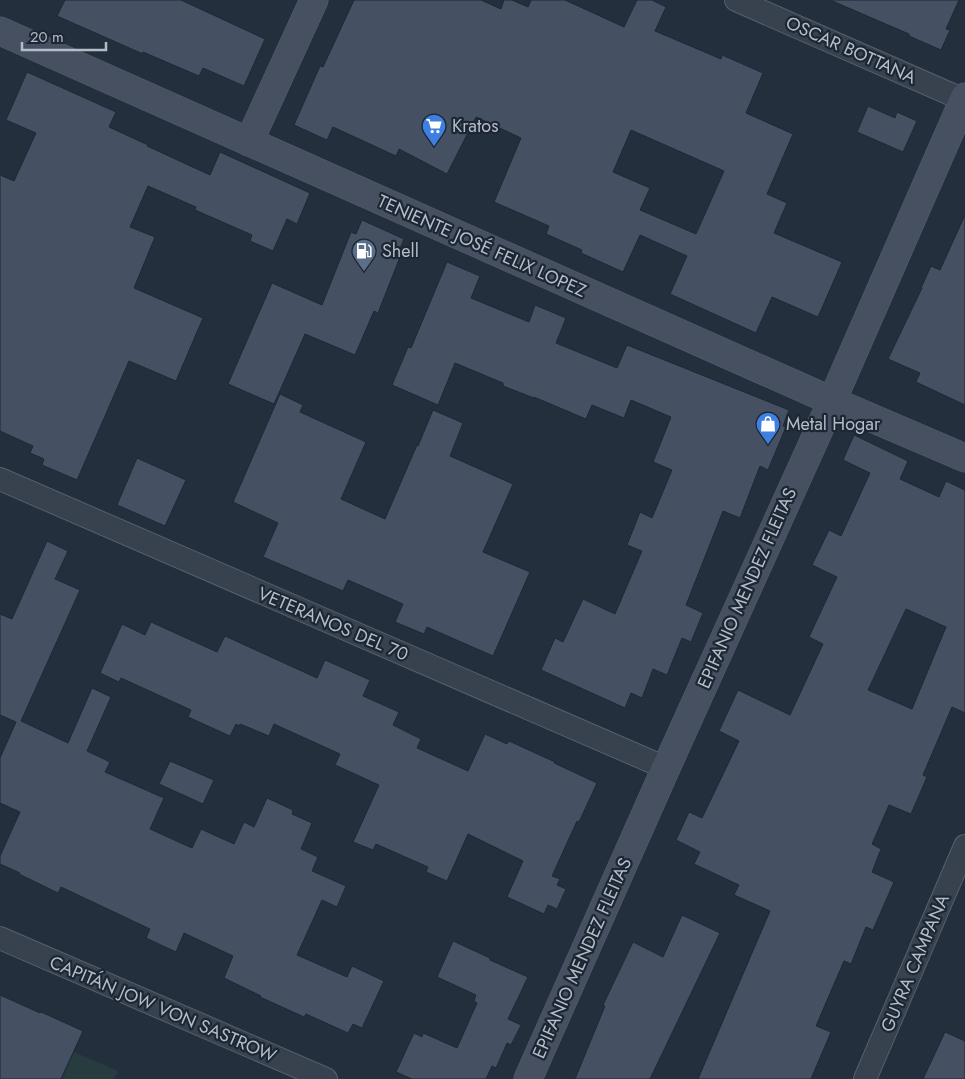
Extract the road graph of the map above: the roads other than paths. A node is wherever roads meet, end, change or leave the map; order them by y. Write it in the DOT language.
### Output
graph roads {
  1 [pos="314,0"];
  2 [pos="736,0"];
  3 [pos="1,33"];
  4 [pos="965,99"];
  5 [pos="249,142"];
  6 [pos="832,401"];
  7 [pos="965,458"];
  8 [pos="0,479"];
  9 [pos="666,768"];
  10 [pos="965,846"];
  11 [pos="0,938"];
  12 [pos="326,1079"];
  13 [pos="528,1079"];
  14 [pos="865,1079"];
  1 -- 5 [label="street"];
  2 -- 4 [label="street, OSCAR BOTTANA"];
  3 -- 5 [label="street, TENIENTE JOSÉ FELIX LOPEZ"];
  4 -- 6 [label="street, EPIFANIO MENDEZ FLEITAS"];
  5 -- 6 [label="street, TENIENTE JOSÉ FELIX LOPEZ"];
  6 -- 7 [label="street, TENIENTE JOSÉ FELIX LOPEZ"];
  6 -- 9 [label="street, EPIFANIO MENDEZ FLEITAS"];
  8 -- 9 [label="street, VETERANOS DEL 70"];
  9 -- 13 [label="street, EPIFANIO MENDEZ FLEITAS"];
  10 -- 14 [label="street, GUYRA CAMPANA"];
  11 -- 12 [label="street, CAPITÁN JOW VON SASTROW"];
}
